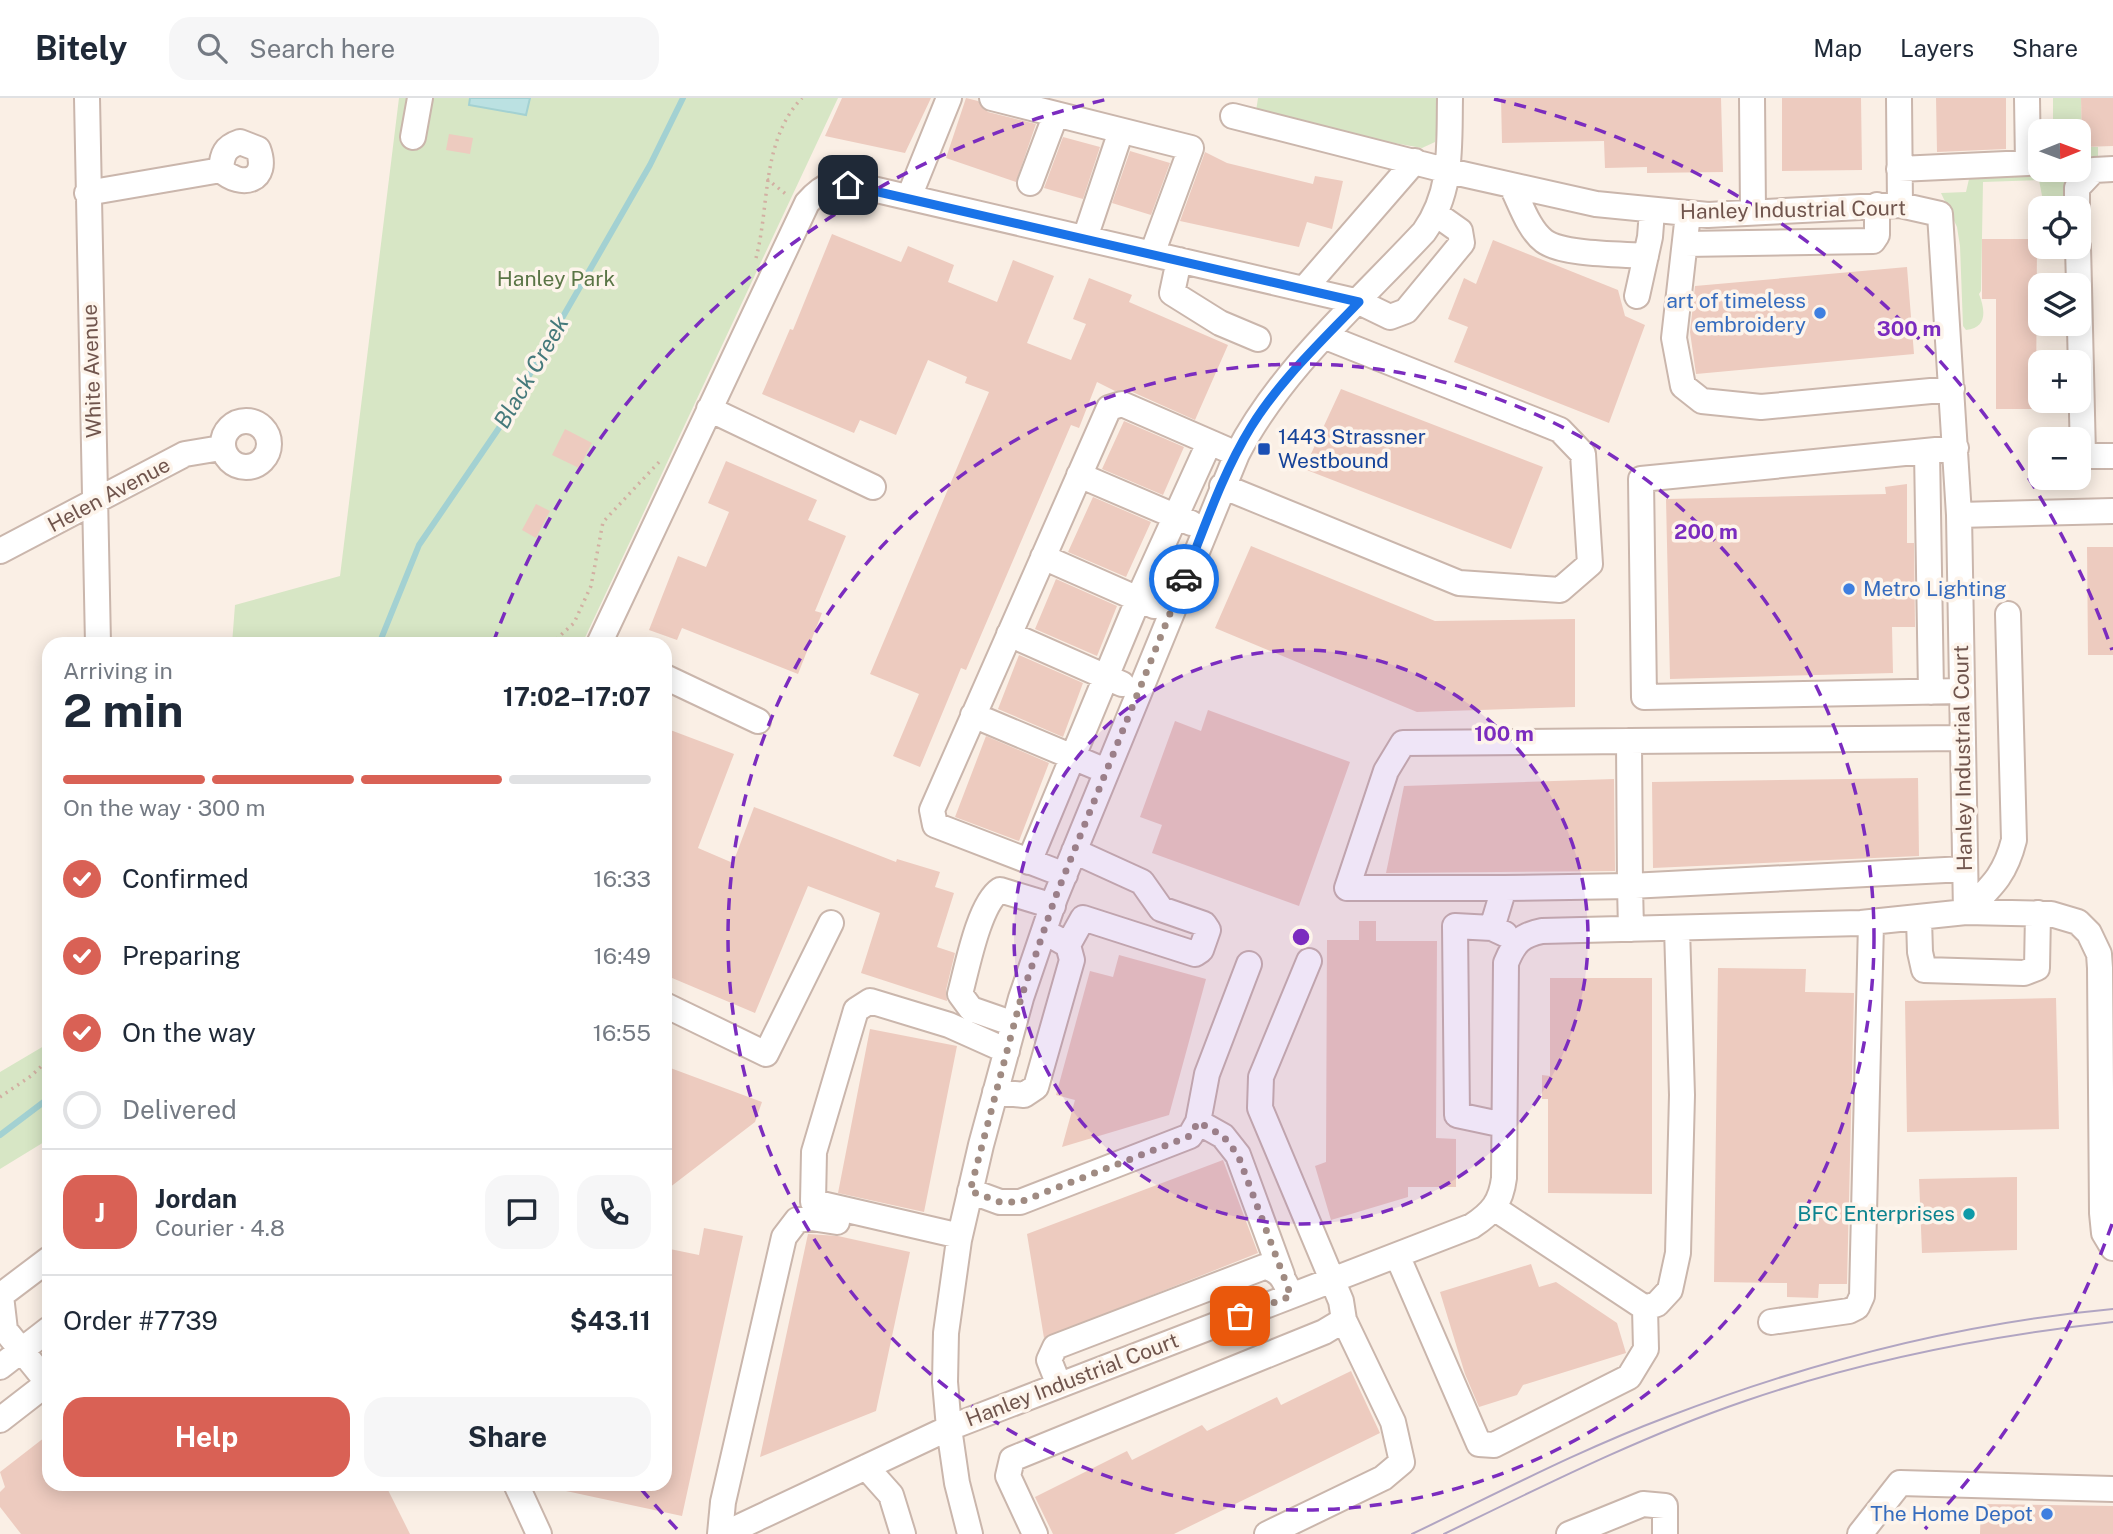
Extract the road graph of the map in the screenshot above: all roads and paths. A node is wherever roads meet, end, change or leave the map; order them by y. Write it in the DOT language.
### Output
graph roads {
  1 [pos="88,98"];
  2 [pos="420,98"];
  3 [pos="802,98"];
  4 [pos="949,98"];
  5 [pos="992,98"];
  6 [pos="1450,98"];
  7 [pos="1752,98"];
  8 [pos="1899,98"];
  9 [pos="2026,98"];
  10 [pos="1056,114"];
  11 [pos="1233,116"];
  12 [pos="1121,131"];
  13 [pos="413,137"];
  14 [pos="1415,161"];
  15 [pos="1899,169"];
  16 [pos="2113,169"];
  17 [pos="220,170"];
  18 [pos="1449,171"];
  19 [pos="1030,183"];
  20 [pos="1511,185"];
  21 [pos="87,193"];
  22 [pos="2077,196"];
  23 [pos="909,197"];
  24 [pos="1889,205"];
  25 [pos="1653,211"];
  26 [pos="1753,211"];
  27 [pos="1436,214"];
  28 [pos="1688,214"];
  29 [pos="1085,238"];
  30 [pos="1685,244"];
  31 [pos="1152,254"];
  32 [pos="1646,256"];
  33 [pos="755,260"];
  34 [pos="1179,260"];
  35 [pos="1304,289"];
  36 [pos="1637,296"];
  37 [pos="1359,302"];
  38 [pos="2080,336"];
  39 [pos="1326,337"];
  40 [pos="1258,339"];
  41 [pos="1952,389"];
  42 [pos="709,410"];
  43 [pos="1209,443"];
  44 [pos="221,448"];
  45 [pos="1956,448"];
  46 [pos="1927,451"];
  47 [pos="1237,454"];
  48 [pos="2113,456"];
  49 [pos="661,460"];
  50 [pos="1079,475"];
  51 [pos="1222,486"];
  52 [pos="873,487"];
  53 [pos="96,503"];
  54 [pos="2113,511"];
  55 [pos="1959,515"];
  56 [pos="1175,517"];
  57 [pos="1204,529"];
  58 [pos="0,551"];
  59 [pos="1043,557"];
  60 [pos="1139,599"];
  61 [pos="1170,614"];
  62 [pos="2008,614"];
  63 [pos="1009,634"];
  64 [pos="98,637"];
  65 [pos="558,637"];
  66 [pos="602,637"];
  67 [pos="1107,677"];
  68 [pos="672,680"];
  69 [pos="1962,691"];
  70 [pos="1931,692"];
  71 [pos="1138,693"];
  72 [pos="973,716"];
  73 [pos="758,721"];
  74 [pos="1963,738"];
  75 [pos="1629,741"];
  76 [pos="1074,759"];
  77 [pos="1106,771"];
  78 [pos="1074,850"];
  79 [pos="1029,862"];
  80 [pos="1965,869"];
  81 [pos="1065,875"];
  82 [pos="1630,886"];
  83 [pos="1504,888"];
  84 [pos="1053,906"];
  85 [pos="1966,912"];
  86 [pos="2038,914"];
  87 [pos="1919,919"];
  88 [pos="831,923"];
  89 [pos="1871,923"];
  90 [pos="1492,928"];
  91 [pos="1677,928"];
  92 [pos="1631,929"];
  93 [pos="1043,933"];
  94 [pos="1518,940"];
  95 [pos="1070,952"];
  96 [pos="1309,961"];
  97 [pos="1249,964"];
  98 [pos="672,1008"];
  99 [pos="1014,1024"];
  100 [pos="1007,1051"];
  101 [pos="42,1066"];
  102 [pos="995,1092"];
  103 [pos="0,1097"];
  104 [pos="1198,1122"];
  105 [pos="2107,1123"];
  106 [pos="1504,1125"];
  107 [pos="970,1191"];
  108 [pos="1494,1208"];
  109 [pos="959,1241"];
  110 [pos="2113,1248"];
  111 [pos="1397,1255"];
  112 [pos="42,1264"];
  113 [pos="1331,1281"];
  114 [pos="1287,1285"];
  115 [pos="0,1296"];
  116 [pos="1646,1308"];
  117 [pos="1344,1320"];
  118 [pos="1771,1322"];
  119 [pos="42,1334"];
  120 [pos="21,1350"];
  121 [pos="0,1367"];
  122 [pos="42,1376"];
  123 [pos="1059,1385"];
  124 [pos="42,1388"];
  125 [pos="0,1420"];
  126 [pos="949,1428"];
  127 [pos="866,1467"];
  128 [pos="2113,1489"];
  129 [pos="519,1491"];
  130 [pos="539,1534"];
  131 [pos="722,1534"];
  132 [pos="903,1534"];
  133 [pos="970,1534"];
  134 [pos="1035,1534"];
  135 [pos="1267,1534"];
  136 [pos="1569,1534"];
  137 [pos="1665,1534"];
  138 [pos="1860,1534"];
  1 -- 21 [label="street, White Avenue"];
  2 -- 13 [label="street"];
  3 -- 33 [label="path"];
  4 -- 23 [label="street"];
  5 -- 10 [label="street"];
  6 -- 18 [label="street"];
  7 -- 26 [label="street"];
  8 -- 15 [label="street"];
  9 -- 15 [label="street"];
  10 -- 12 [label="street"];
  10 -- 19 [label="street"];
  11 -- 14 [label="street"];
  12 -- 29 [label="street"];
  12 -- 31 [label="street"];
  14 -- 18 [label="street"];
  14 -- 35 [label="street"];
  15 -- 24 [label="street"];
  16 -- 22 [label="street"];
  17 -- 21 [label="street"];
  18 -- 20 [label="street, Hanley Industrial Court"];
  18 -- 27 [label="street, Hanley Industrial Court"];
  20 -- 25 [label="street, Hanley Industrial Court"];
  20 -- 32 [label="street"];
  21 -- 53 [label="street, White Avenue"];
  23 -- 29 [label="street"];
  23 -- 42 [label="street"];
  24 -- 26 [label="street, Hanley Industrial Court"];
  24 -- 30 [label="street"];
  24 -- 41 [label="street, Hanley Industrial Court"];
  25 -- 28 [label="street, Hanley Industrial Court"];
  25 -- 32 [label="street"];
  26 -- 28 [label="street, Hanley Industrial Court"];
  27 -- 37 [label="street, Hanley Industrial Court"];
  27 -- 37 [label="street"];
  28 -- 30 [label="street"];
  29 -- 31 [label="street"];
  30 -- 41 [label="street"];
  31 -- 34 [label="street"];
  32 -- 36 [label="street"];
  34 -- 35 [label="street"];
  34 -- 40 [label="street"];
  35 -- 37 [label="street"];
  37 -- 39 [label="street, Hanley Industrial Court"];
  38 -- 48 [label="street"];
  39 -- 47 [label="street, Hanley Industrial Court"];
  39 -- 51 [label="street"];
  41 -- 45 [label="street, Hanley Industrial Court"];
  42 -- 52 [label="street"];
  42 -- 66 [label="street"];
  43 -- 47 [label="street"];
  43 -- 50 [label="street"];
  43 -- 56 [label="street"];
  44 -- 53 [label="street, Helen Avenue"];
  45 -- 46 [label="street"];
  45 -- 55 [label="street, Hanley Industrial Court"];
  46 -- 70 [label="street"];
  46 -- 70 [label="street"];
  47 -- 51 [label="street, Hanley Industrial Court"];
  49 -- 65 [label="path"];
  50 -- 56 [label="street"];
  50 -- 59 [label="street"];
  51 -- 57 [label="street, Hanley Industrial Court"];
  53 -- 58 [label="street, Helen Avenue"];
  53 -- 64 [label="street, White Avenue"];
  54 -- 55 [label="street"];
  55 -- 69 [label="street, Hanley Industrial Court"];
  56 -- 57 [label="street"];
  56 -- 60 [label="street"];
  57 -- 61 [label="street, Hanley Industrial Court"];
  59 -- 60 [label="street"];
  59 -- 63 [label="street"];
  60 -- 61 [label="street"];
  60 -- 67 [label="street"];
  61 -- 71 [label="street, Hanley Industrial Court"];
  62 -- 85 [label="street"];
  63 -- 67 [label="street"];
  63 -- 72 [label="street"];
  67 -- 71 [label="street"];
  67 -- 76 [label="street"];
  68 -- 73 [label="street"];
  69 -- 70 [label="street"];
  69 -- 74 [label="street, Hanley Industrial Court"];
  71 -- 77 [label="street, Hanley Industrial Court"];
  72 -- 76 [label="street"];
  72 -- 79 [label="street"];
  74 -- 75 [label="street"];
  74 -- 80 [label="street, Hanley Industrial Court"];
  75 -- 82 [label="street"];
  75 -- 83 [label="street"];
  76 -- 77 [label="street"];
  76 -- 79 [label="street"];
  77 -- 78 [label="street, Hanley Industrial Court"];
  78 -- 81 [label="street, Hanley Industrial Court"];
  78 -- 95 [label="street"];
  79 -- 81 [label="street"];
  80 -- 82 [label="street"];
  80 -- 85 [label="street, Hanley Industrial Court"];
  81 -- 84 [label="street, Hanley Industrial Court"];
  82 -- 83 [label="street"];
  82 -- 92 [label="street"];
  83 -- 90 [label="street"];
  84 -- 93 [label="street, Hanley Industrial Court"];
  84 -- 99 [label="street"];
  85 -- 86 [label="street"];
  85 -- 87 [label="street"];
  86 -- 87 [label="street"];
  86 -- 105 [label="street"];
  87 -- 89 [label="street"];
  88 -- 98 [label="street"];
  89 -- 91 [label="street"];
  89 -- 118 [label="street"];
  90 -- 94 [label="street"];
  90 -- 106 [label="street"];
  91 -- 92 [label="street"];
  91 -- 116 [label="street"];
  92 -- 94 [label="street"];
  93 -- 95 [label="street"];
  93 -- 99 [label="street, Hanley Industrial Court"];
  94 -- 106 [label="street"];
  95 -- 102 [label="street"];
  96 -- 113 [label="street"];
  97 -- 104 [label="street"];
  99 -- 100 [label="street, Hanley Industrial Court"];
  100 -- 102 [label="street, Hanley Industrial Court"];
  100 -- 109 [label="street"];
  101 -- 103 [label="path"];
  102 -- 107 [label="street, Hanley Industrial Court"];
  104 -- 107 [label="street"];
  104 -- 114 [label="street"];
  105 -- 110 [label="street"];
  106 -- 108 [label="street"];
  107 -- 109 [label="street, Hanley Industrial Court"];
  108 -- 111 [label="street, Hanley Industrial Court"];
  108 -- 116 [label="street"];
  109 -- 126 [label="street, Hanley Industrial Court"];
  109 -- 131 [label="street"];
  111 -- 113 [label="street, Hanley Industrial Court"];
  111 -- 116 [label="street"];
  112 -- 115 [label="street"];
  113 -- 114 [label="street, Hanley Industrial Court"];
  113 -- 117 [label="street"];
  114 -- 123 [label="street, Hanley Industrial Court"];
  114 -- 123 [label="street"];
  115 -- 120 [label="street"];
  117 -- 134 [label="street"];
  117 -- 135 [label="street"];
  119 -- 120 [label="street"];
  120 -- 121 [label="street"];
  120 -- 122 [label="street"];
  123 -- 126 [label="street, Hanley Industrial Court"];
  124 -- 125 [label="street"];
  126 -- 127 [label="street, Hanley Industrial Court"];
  126 -- 133 [label="street"];
  127 -- 131 [label="street, Hanley Industrial Court"];
  127 -- 132 [label="street"];
  128 -- 138 [label="street"];
  129 -- 130 [label="street"];
  136 -- 137 [label="street"];
}
